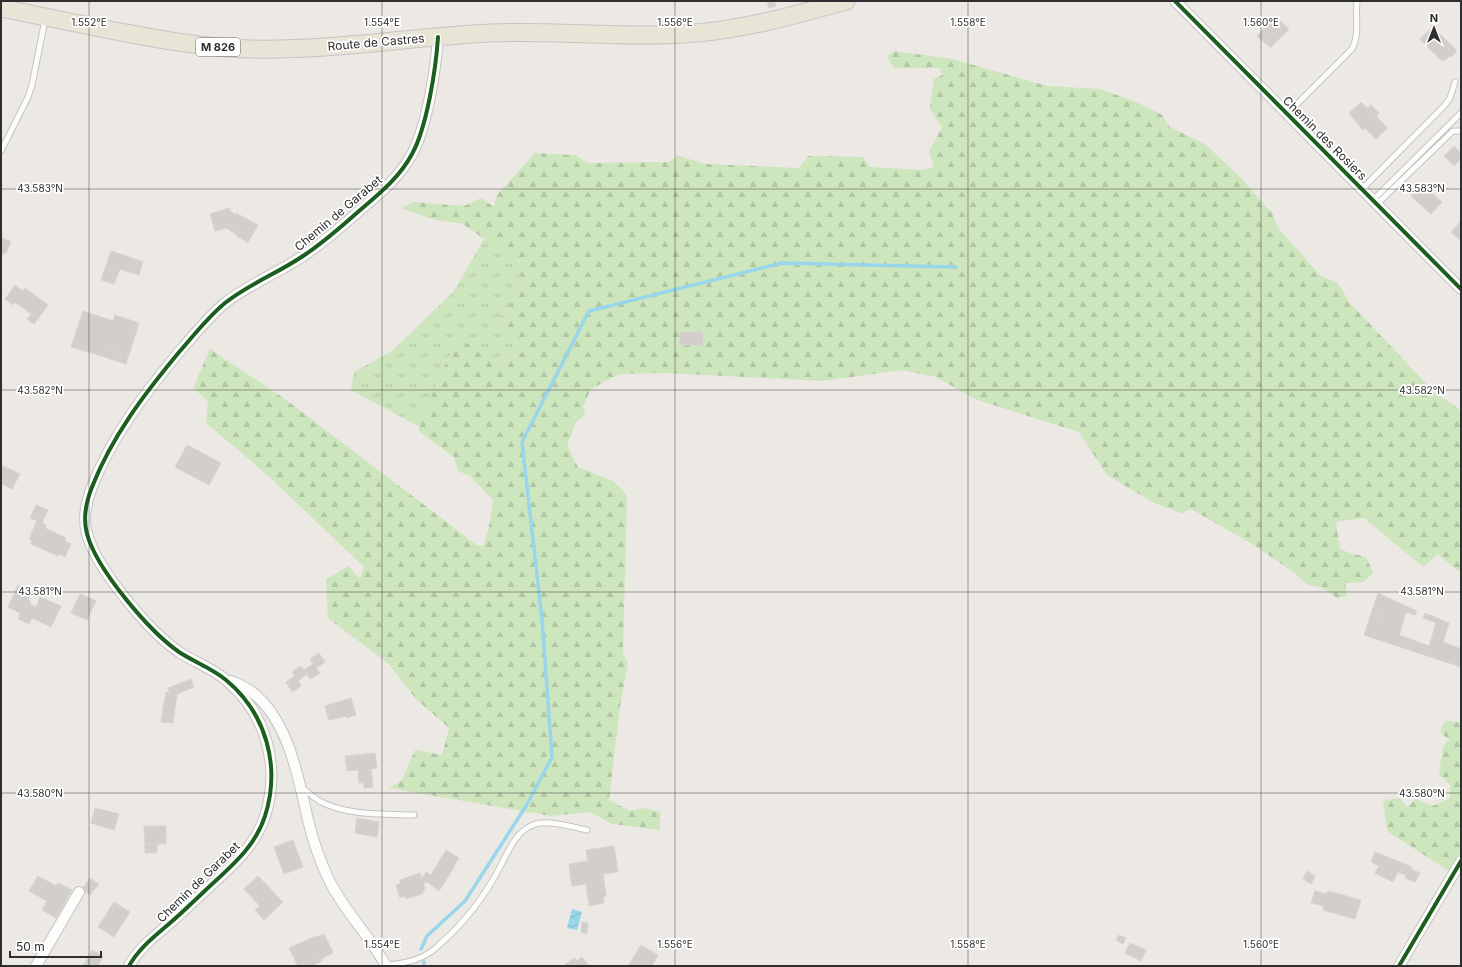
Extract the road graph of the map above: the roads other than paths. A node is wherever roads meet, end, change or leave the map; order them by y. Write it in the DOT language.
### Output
graph roads {
  1 [pos="846,1"];
  2 [pos="1175,1"];
  3 [pos="1357,1"];
  4 [pos="1,8"];
  5 [pos="45,17"];
  6 [pos="438,37"];
  7 [pos="1455,82"];
  8 [pos="1461,113"];
  9 [pos="1287,114"];
  10 [pos="1461,131"];
  11 [pos="1,151"];
  12 [pos="1362,189"];
  13 [pos="1375,202"];
  14 [pos="1461,289"];
  15 [pos="224,678"];
  16 [pos="301,787"];
  17 [pos="414,815"];
  18 [pos="587,830"];
  19 [pos="1461,861"];
  20 [pos="79,892"];
  21 [pos="36,966"];
  22 [pos="129,966"];
  23 [pos="386,966"];
  24 [pos="1399,966"];
  1 -- 6 [label="main road, Route de Castres / M 826"];
  2 -- 9 [label="street, Chemin des Rosiers"];
  3 -- 9 [label="lane"];
  4 -- 5 [label="main road, Route de Castres / M 826"];
  5 -- 6 [label="main road, Route de Castres / M 826"];
  5 -- 11 [label="lane"];
  6 -- 15 [label="street, Chemin de Garabet"];
  7 -- 12 [label="lane"];
  8 -- 13 [label="lane"];
  9 -- 12 [label="street, Chemin des Rosiers"];
  10 -- 13 [label="lane"];
  12 -- 13 [label="street, Chemin des Rosiers"];
  13 -- 14 [label="street, Chemin des Rosiers"];
  15 -- 16 [label="street"];
  15 -- 22 [label="street, Chemin de Garabet"];
  16 -- 17 [label="lane"];
  16 -- 23 [label="street"];
  18 -- 23 [label="lane"];
  19 -- 24 [label="street"];
  20 -- 21 [label="street"];
}
